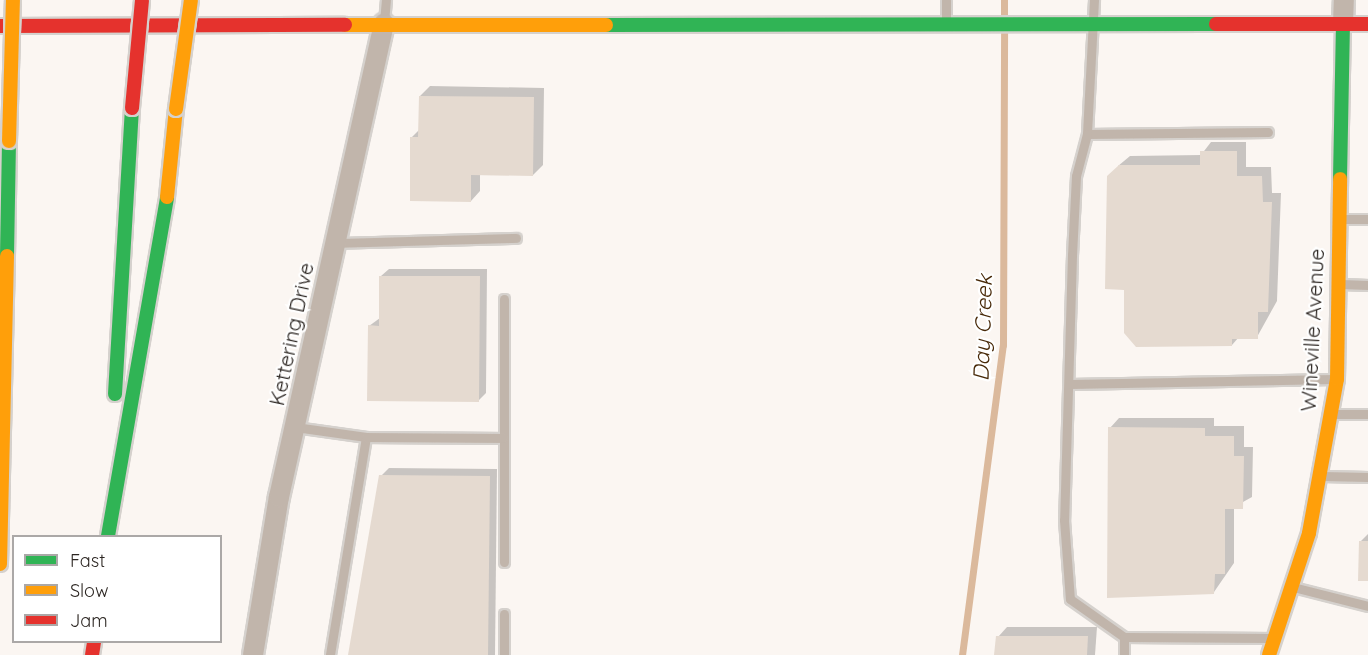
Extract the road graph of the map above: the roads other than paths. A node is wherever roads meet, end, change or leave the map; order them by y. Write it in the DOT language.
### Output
graph roads {
  1 [pos="13,0"];
  2 [pos="142,0"];
  3 [pos="191,0"];
  4 [pos="386,0"];
  5 [pos="946,0"];
  6 [pos="1094,0"];
  7 [pos="1344,0"];
  8 [pos="384,24"];
  9 [pos="946,24"];
  10 [pos="1093,24"];
  11 [pos="1343,24"];
  12 [pos="1368,24"];
  13 [pos="0,26"];
  14 [pos="1268,132"];
  15 [pos="1087,134"];
  16 [pos="1341,219"];
  17 [pos="1368,219"];
  18 [pos="516,238"];
  19 [pos="336,243"];
  20 [pos="1341,284"];
  21 [pos="1368,285"];
  22 [pos="504,299"];
  23 [pos="1337,379"];
  24 [pos="1071,384"];
  25 [pos="1331,414"];
  26 [pos="1368,414"];
  27 [pos="295,427"];
  28 [pos="366,437"];
  29 [pos="503,438"];
  30 [pos="1321,476"];
  31 [pos="1368,477"];
  32 [pos="108,535"];
  33 [pos="108,535"];
  34 [pos="504,562"];
  35 [pos="0,564"];
  36 [pos="1293,587"];
  37 [pos="1368,606"];
  38 [pos="504,614"];
  39 [pos="1124,637"];
  40 [pos="1274,650"];
  41 [pos="253,655"];
  42 [pos="330,655"];
  43 [pos="504,655"];
  44 [pos="1124,655"];
  1 -- 35 [label="main road, bridge"];
  2 -- 32 [label="main road, bridge"];
  3 -- 33 [label="main road, bridge"];
  4 -- 8 [label="lane"];
  5 -- 9 [label="lane"];
  6 -- 10 [label="lane"];
  7 -- 11 [label="street, Wineville Avenue"];
  8 -- 9 [label="main road"];
  8 -- 13 [label="main road"];
  8 -- 19 [label="street, Kettering Drive"];
  9 -- 10 [label="main road"];
  10 -- 11 [label="main road"];
  10 -- 15 [label="lane"];
  11 -- 12 [label="main road"];
  11 -- 16 [label="main road, Wineville Avenue"];
  14 -- 15 [label="lane"];
  15 -- 24 [label="lane"];
  16 -- 17 [label="lane"];
  16 -- 20 [label="main road, Wineville Avenue"];
  18 -- 19 [label="lane"];
  19 -- 27 [label="street, Kettering Drive"];
  20 -- 21 [label="lane"];
  20 -- 23 [label="main road, Wineville Avenue"];
  22 -- 29 [label="lane"];
  23 -- 24 [label="lane"];
  23 -- 25 [label="main road, Wineville Avenue"];
  24 -- 39 [label="lane"];
  25 -- 26 [label="lane"];
  25 -- 30 [label="main road, Wineville Avenue"];
  27 -- 28 [label="lane"];
  27 -- 41 [label="street, Kettering Drive"];
  28 -- 29 [label="lane"];
  28 -- 42 [label="lane"];
  29 -- 34 [label="lane"];
  30 -- 31 [label="lane"];
  30 -- 36 [label="main road, Wineville Avenue"];
  36 -- 37 [label="lane"];
  36 -- 40 [label="main road, Wineville Avenue"];
  38 -- 43 [label="lane"];
  39 -- 40 [label="lane"];
  39 -- 44 [label="lane"];
}
